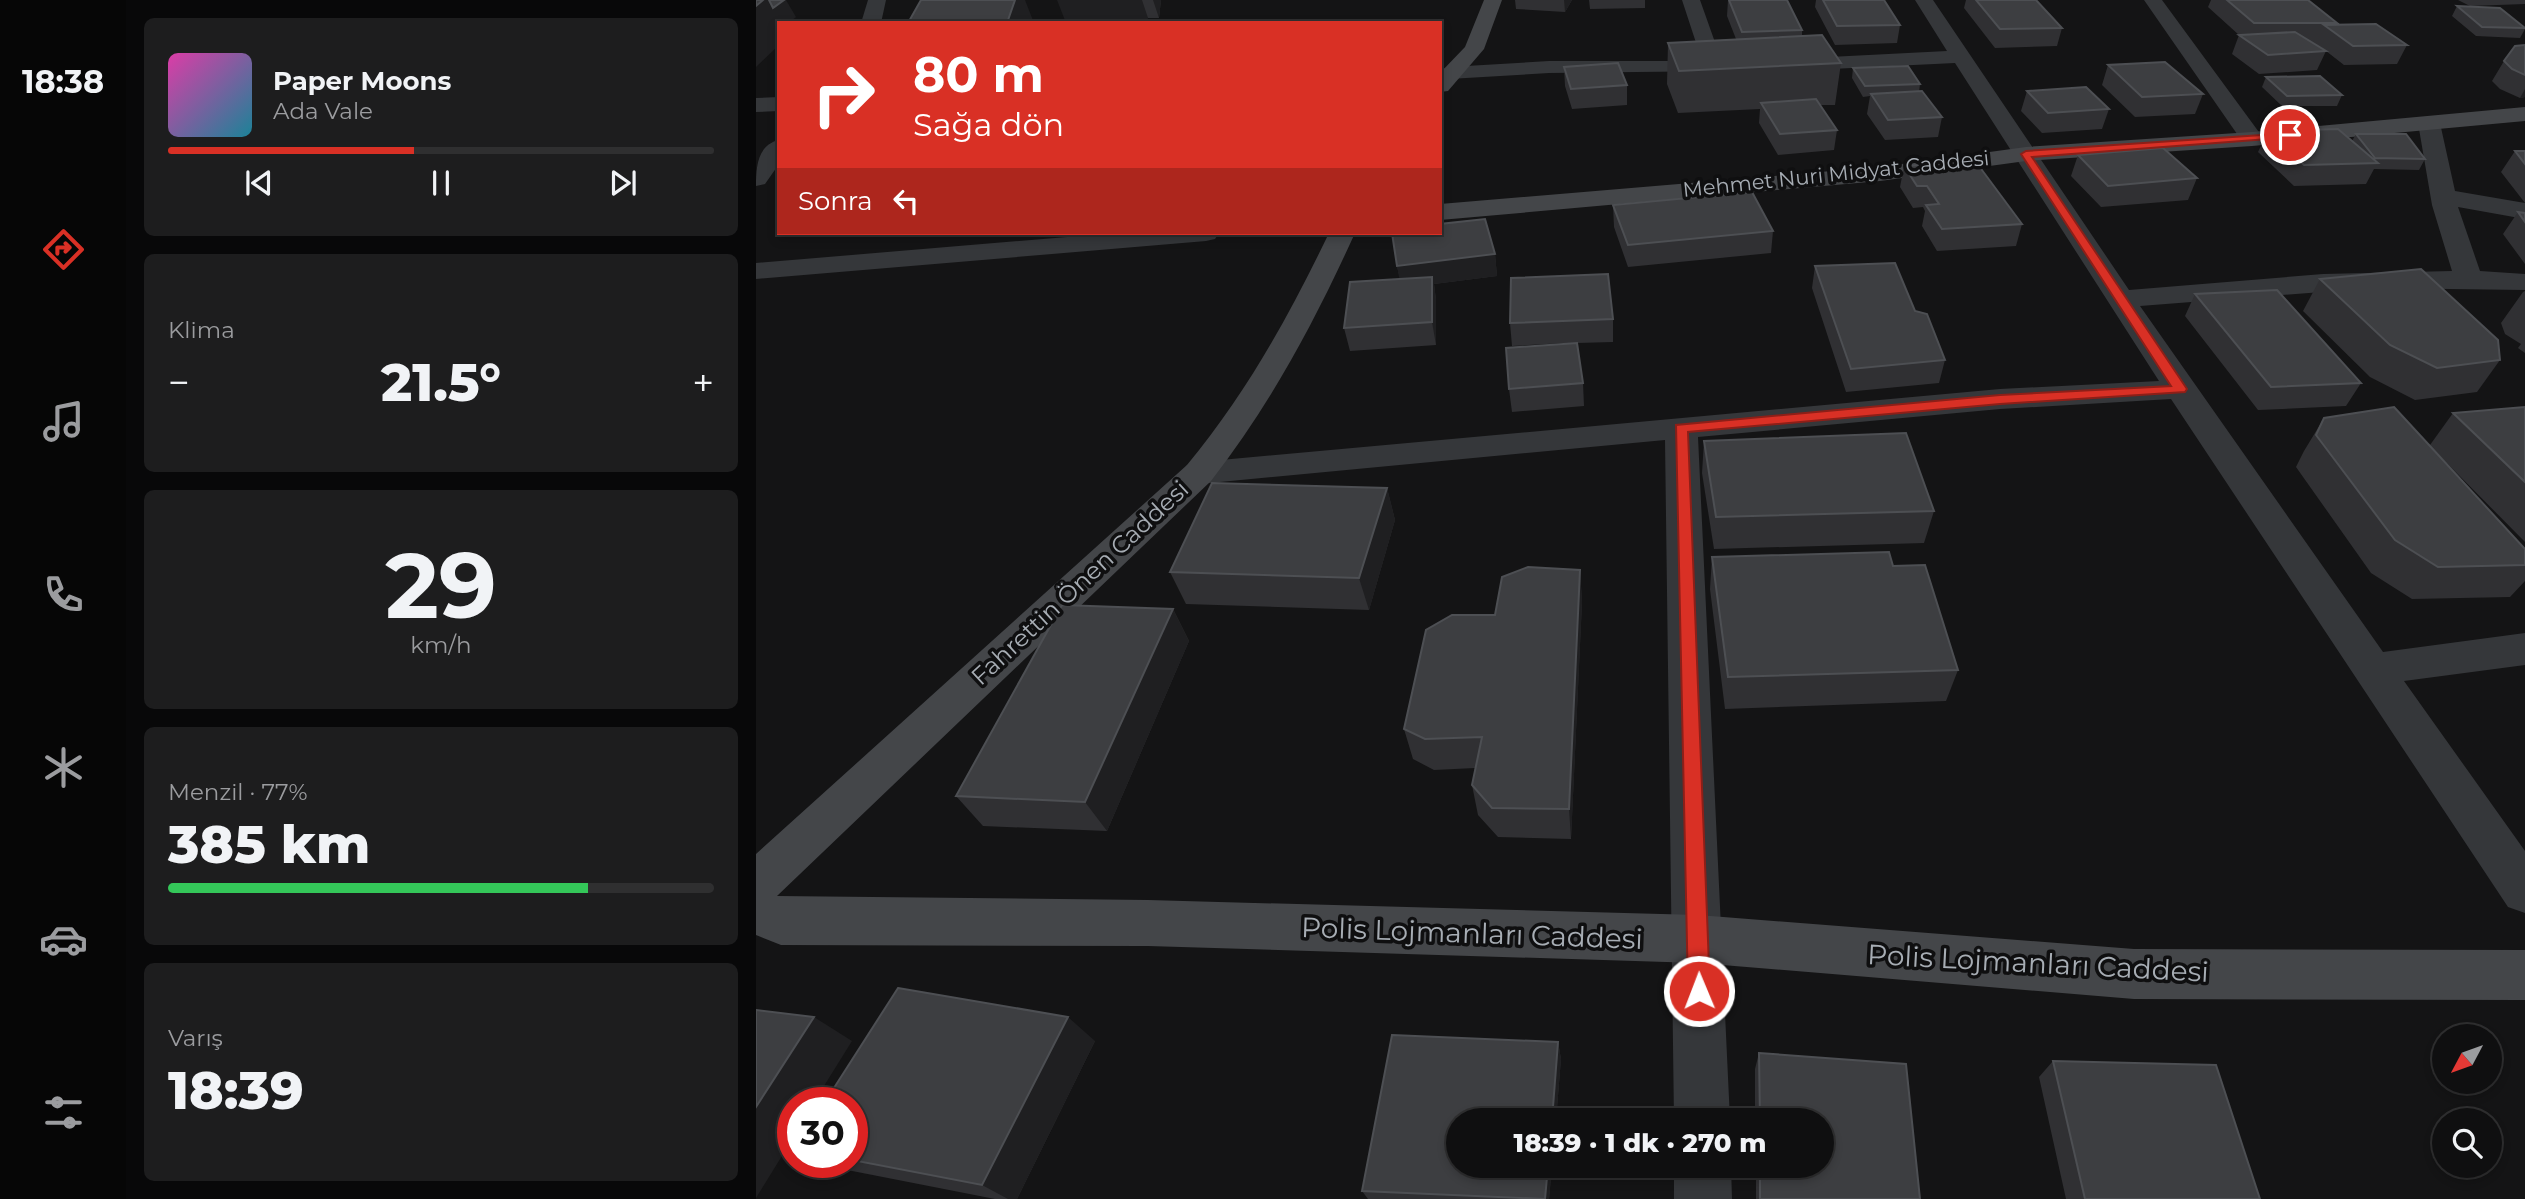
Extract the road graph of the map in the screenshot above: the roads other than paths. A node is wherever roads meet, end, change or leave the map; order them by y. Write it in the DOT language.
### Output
graph roads {
  1 [pos="877,0"];
  2 [pos="1493,0"];
  3 [pos="1691,0"];
  4 [pos="1924,0"];
  5 [pos="2153,0"];
  6 [pos="872,21"];
  7 [pos="1962,56"];
  8 [pos="1738,66"];
  9 [pos="1775,66"];
  10 [pos="1714,67"];
  11 [pos="1445,80"];
  12 [pos="777,104"];
  13 [pos="756,105"];
  14 [pos="2525,114"];
  15 [pos="2430,123"];
  16 [pos="2252,139"];
  17 [pos="777,150"];
  18 [pos="2026,154"];
  19 [pos="756,179"];
  20 [pos="2444,197"];
  21 [pos="2525,211"];
  22 [pos="1442,212"];
  23 [pos="1182,235"];
  24 [pos="1341,235"];
  25 [pos="756,271"];
  26 [pos="2468,277"];
  27 [pos="2525,282"];
  28 [pos="2121,299"];
  29 [pos="2180,389"];
  30 [pos="1681,428"];
  31 [pos="1199,473"];
  32 [pos="2525,649"];
  33 [pos="2372,669"];
  34 [pos="756,885"];
  35 [pos="2525,891"];
  36 [pos="756,911"];
  37 [pos="1698,939"];
  38 [pos="2525,975"];
  39 [pos="1702,1108"];
  40 [pos="1703,1178"];
  41 [pos="1703,1199"];
  1 -- 6 [label="street"];
  2 -- 11 [label="street"];
  3 -- 10 [label="street"];
  4 -- 7 [label="street"];
  5 -- 16 [label="street"];
  7 -- 9 [label="street"];
  7 -- 18 [label="street"];
  8 -- 10 [label="street"];
  10 -- 11 [label="street"];
  12 -- 13 [label="street"];
  14 -- 15 [label="street, Mehmet Nuri Midyat Caddesi"];
  15 -- 16 [label="street, Mehmet Nuri Midyat Caddesi"];
  15 -- 20 [label="street"];
  16 -- 18 [label="street, Mehmet Nuri Midyat Caddesi"];
  17 -- 19 [label="street"];
  18 -- 22 [label="street, Mehmet Nuri Midyat Caddesi"];
  18 -- 28 [label="street"];
  20 -- 21 [label="street"];
  20 -- 26 [label="street"];
  23 -- 25 [label="street"];
  24 -- 31 [label="street, Fahrettin Önen Caddesi"];
  26 -- 27 [label="street"];
  26 -- 28 [label="street"];
  28 -- 29 [label="street"];
  29 -- 30 [label="street"];
  29 -- 33 [label="street"];
  30 -- 31 [label="street"];
  30 -- 37 [label="street"];
  31 -- 34 [label="street, Fahrettin Önen Caddesi"];
  32 -- 33 [label="street"];
  33 -- 35 [label="street"];
  36 -- 37 [label="street, Polis Lojmanları Caddesi"];
  37 -- 38 [label="street, Polis Lojmanları Caddesi"];
  37 -- 39 [label="street"];
  40 -- 41 [label="street"];
}
